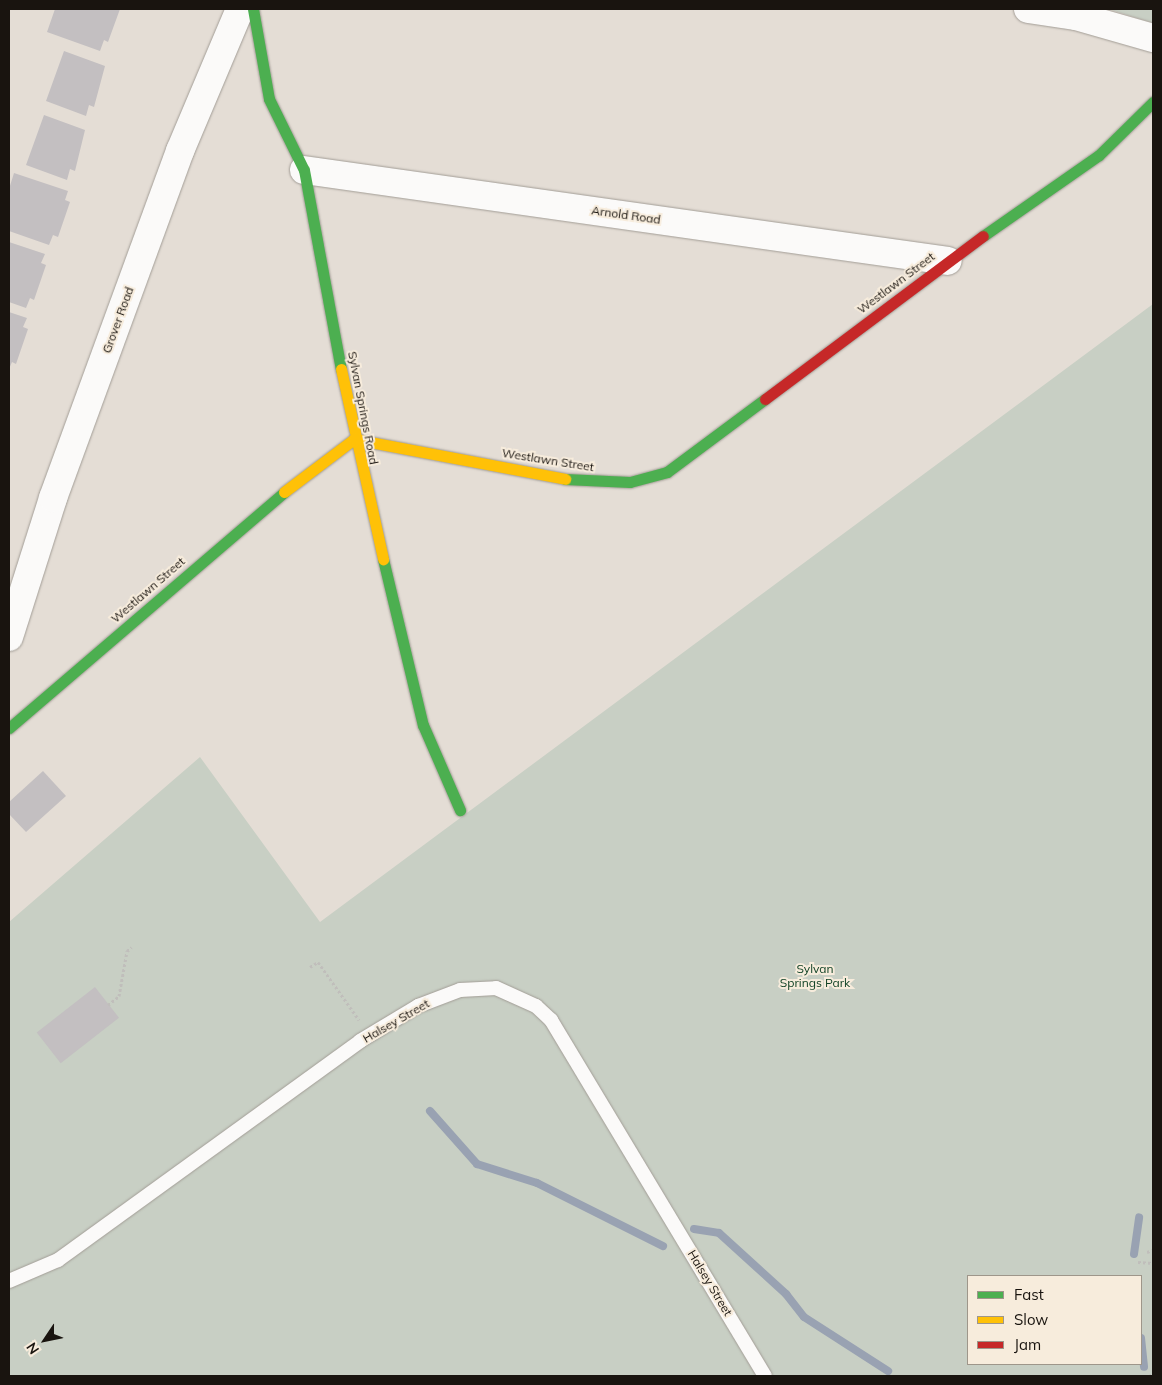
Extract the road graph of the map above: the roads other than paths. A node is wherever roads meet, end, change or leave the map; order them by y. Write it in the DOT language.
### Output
graph roads {
  1 [pos="240,9"];
  2 [pos="253,9"];
  3 [pos="1028,9"];
  4 [pos="1153,38"];
  5 [pos="1153,102"];
  6 [pos="304,170"];
  7 [pos="948,261"];
  8 [pos="354,439"];
  9 [pos="9,637"];
  10 [pos="9,728"];
  11 [pos="460,810"];
  12 [pos="9,1282"];
  13 [pos="765,1376"];
  1 -- 9 [label="street, Grover Road"];
  2 -- 6 [label="street, Sylvan Springs Road"];
  3 -- 4 [label="street"];
  5 -- 7 [label="street, Westlawn Street"];
  6 -- 7 [label="street, Arnold Road"];
  6 -- 8 [label="street, Sylvan Springs Road"];
  7 -- 8 [label="street, Westlawn Street"];
  8 -- 10 [label="street, Westlawn Street"];
  8 -- 11 [label="street, Sylvan Springs Road"];
  12 -- 13 [label="lane, Halsey Street"];
}
